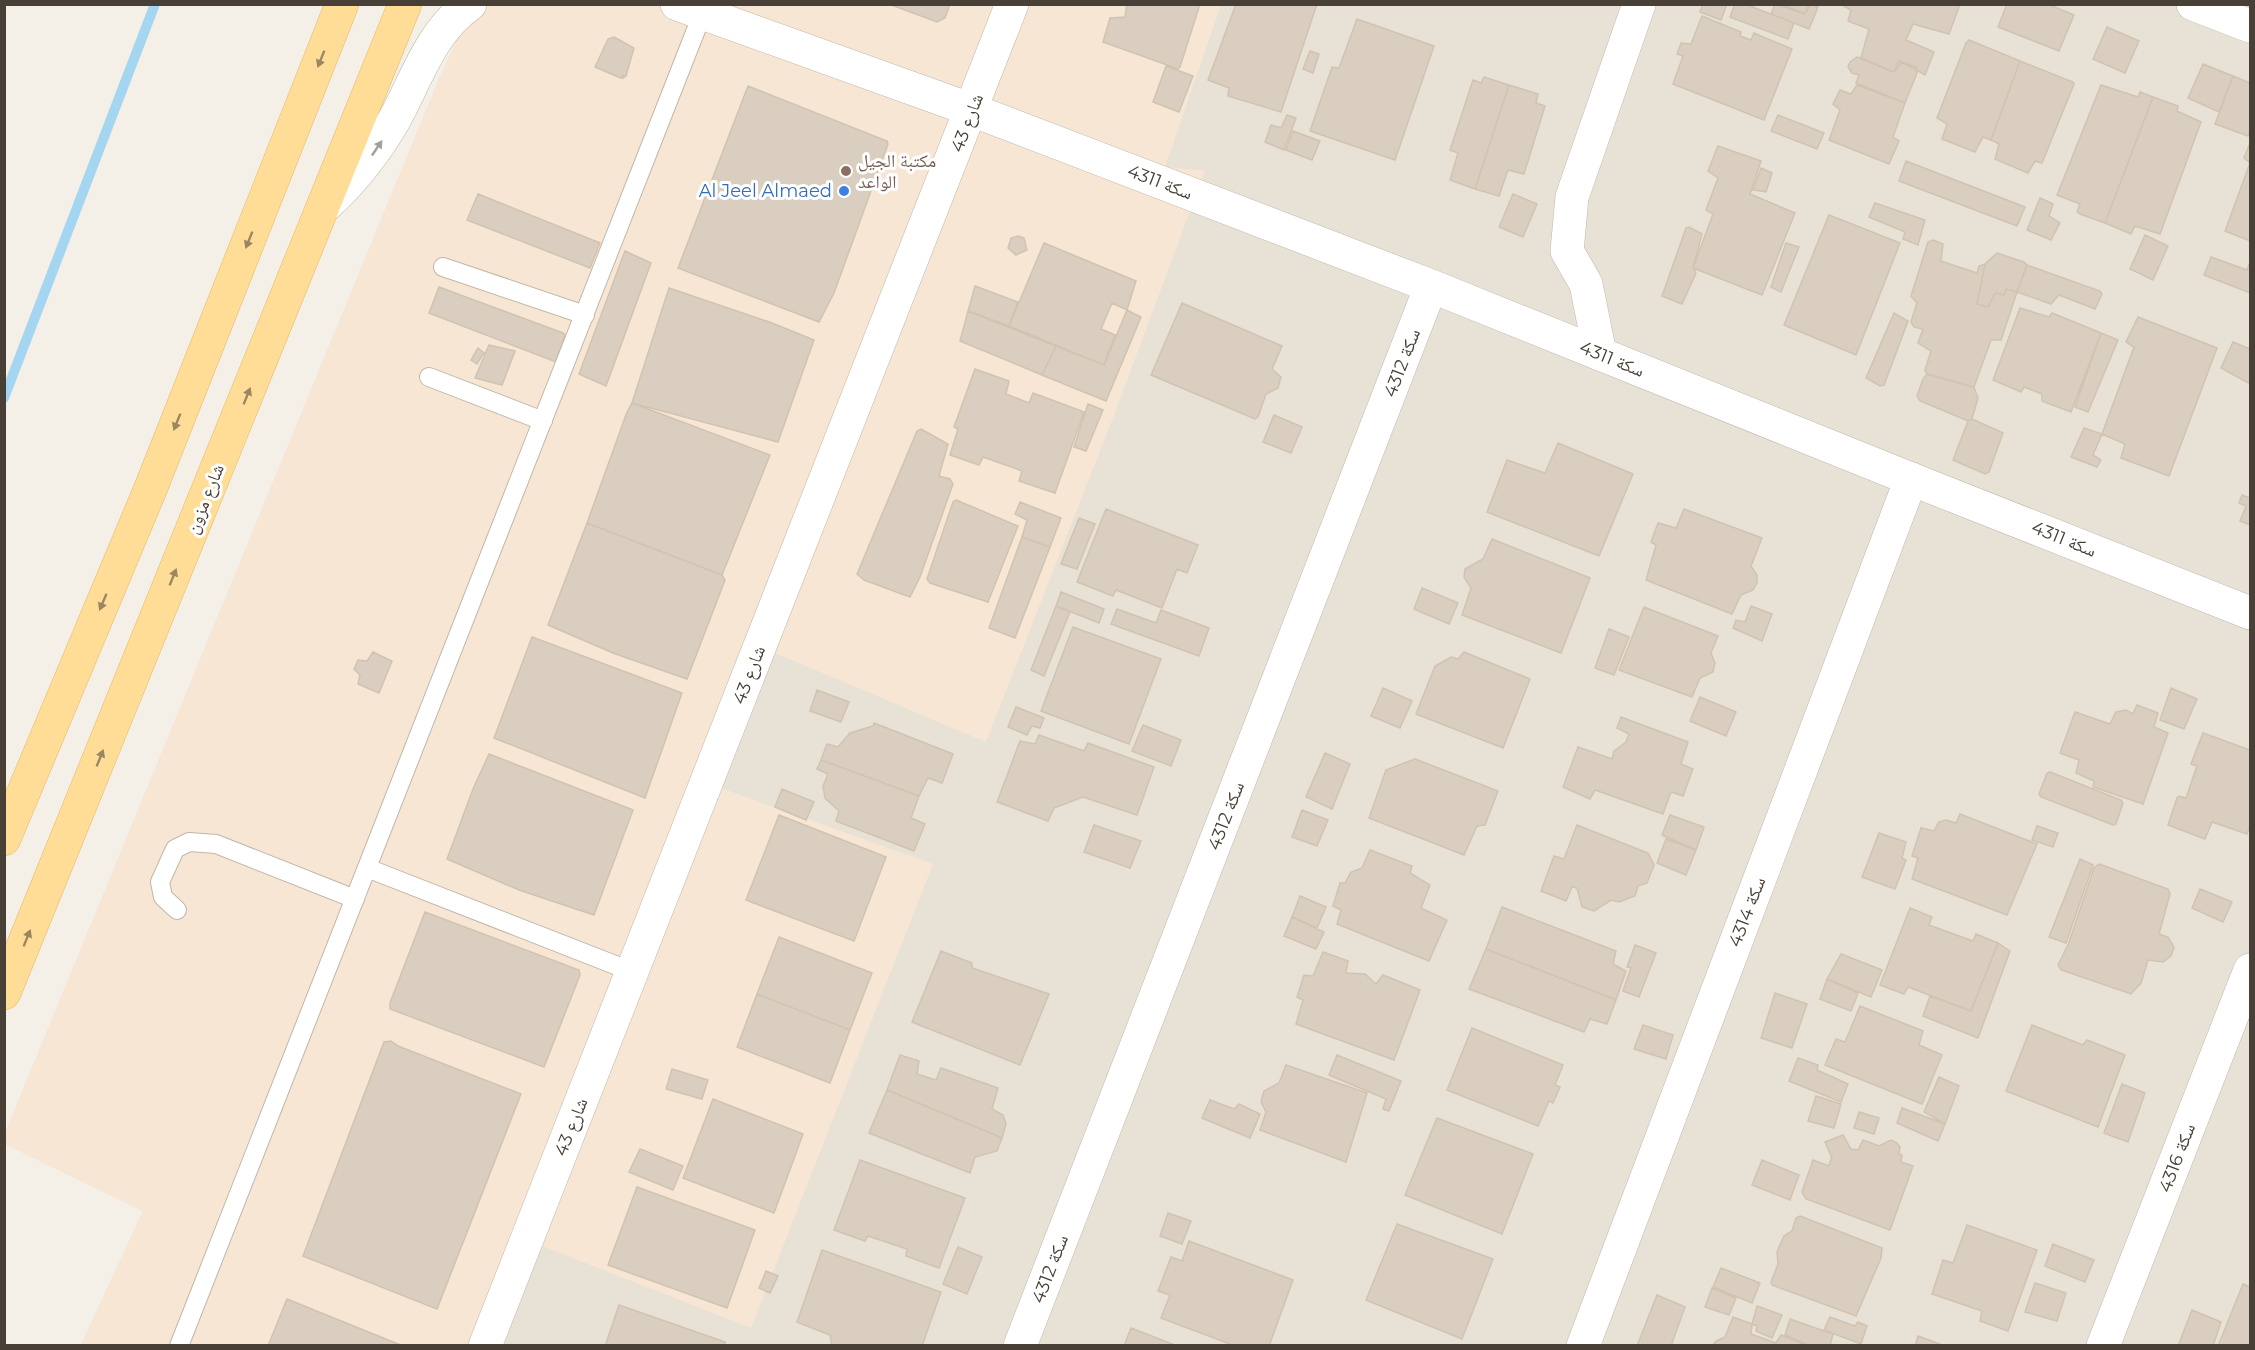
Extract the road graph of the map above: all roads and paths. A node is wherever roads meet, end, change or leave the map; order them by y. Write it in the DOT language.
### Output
graph roads {
  1 [pos="342,4"];
  2 [pos="405,4"];
  3 [pos="470,4"];
  4 [pos="1012,4"];
  5 [pos="1639,4"];
  6 [pos="2193,4"];
  7 [pos="696,8"];
  8 [pos="2250,26"];
  9 [pos="972,110"];
  10 [pos="324,207"];
  11 [pos="443,267"];
  12 [pos="1431,286"];
  13 [pos="585,315"];
  14 [pos="1600,354"];
  15 [pos="429,376"];
  16 [pos="543,421"];
  17 [pos="1911,479"];
  18 [pos="2250,613"];
  19 [pos="4,839"];
  20 [pos="367,868"];
  21 [pos="355,898"];
  22 [pos="177,910"];
  23 [pos="2250,970"];
  24 [pos="633,972"];
  25 [pos="4,993"];
  26 [pos="179,1346"];
  27 [pos="485,1346"];
  28 [pos="1020,1346"];
  29 [pos="1583,1346"];
  30 [pos="2103,1346"];
  1 -- 19 [label="main road, one-way"];
  2 -- 10 [label="main road, شارع مزون"];
  10 -- 3 [label="street, one-way"];
  4 -- 9 [label="street, شارع 43"];
  5 -- 14 [label="street"];
  6 -- 8 [label="street"];
  7 -- 9 [label="street, سكة 4311"];
  7 -- 13 [label="lane"];
  9 -- 12 [label="street, سكة 4311"];
  9 -- 24 [label="street, شارع 43"];
  25 -- 10 [label="main road, شارع مزون, one-way"];
  11 -- 13 [label="lane"];
  12 -- 14 [label="street, سكة 4311"];
  12 -- 28 [label="street, سكة 4312"];
  13 -- 16 [label="lane"];
  14 -- 17 [label="street, سكة 4311"];
  15 -- 16 [label="lane"];
  16 -- 20 [label="lane"];
  17 -- 18 [label="street, سكة 4311"];
  17 -- 29 [label="street, سكة 4314"];
  20 -- 21 [label="lane"];
  20 -- 24 [label="lane"];
  21 -- 22 [label="lane"];
  21 -- 26 [label="lane"];
  23 -- 30 [label="street, سكة 4316"];
  24 -- 27 [label="street, شارع 43"];
}
